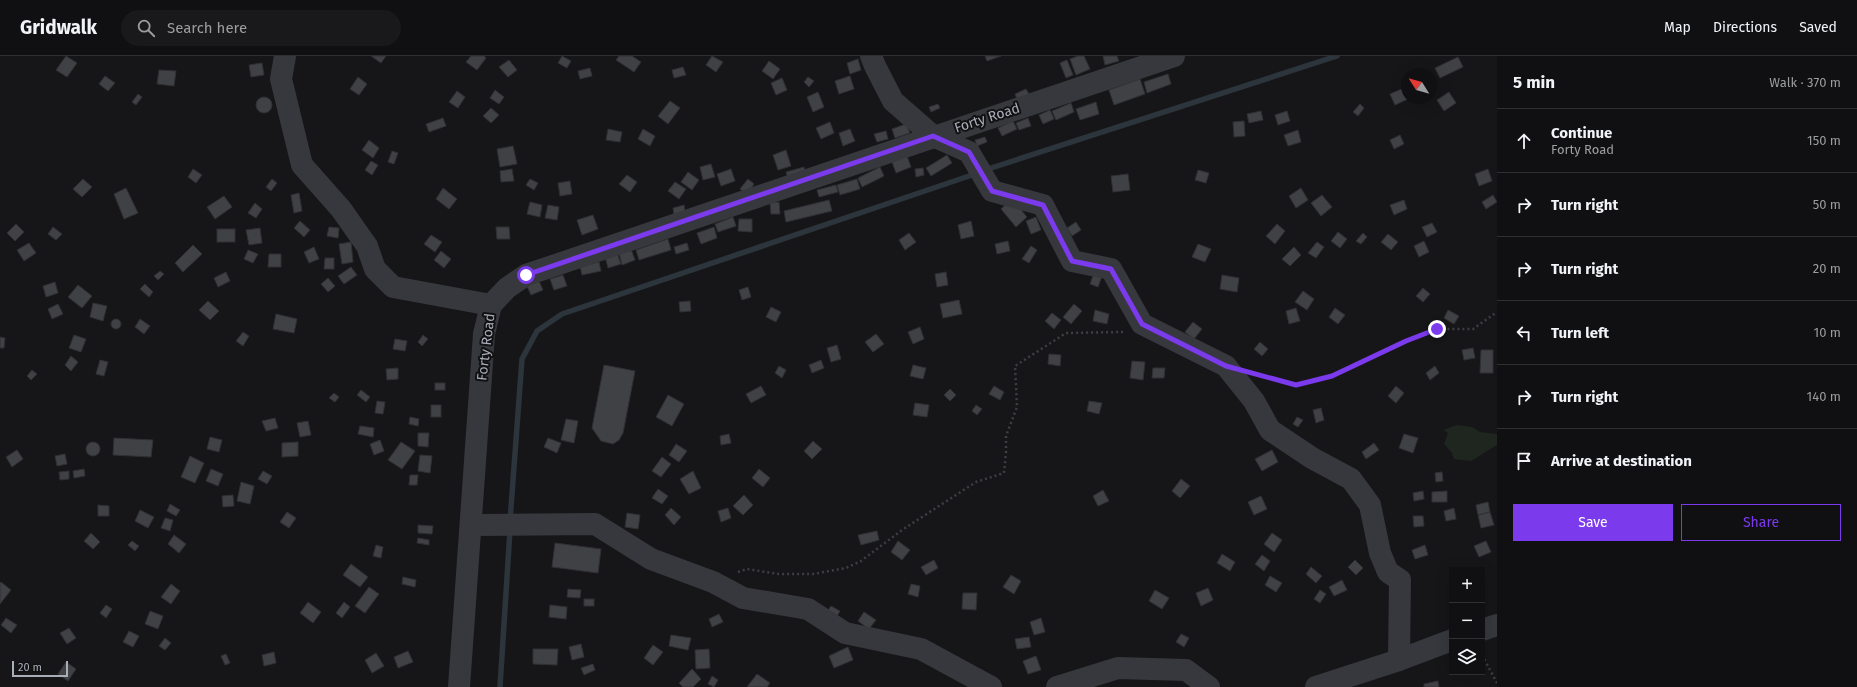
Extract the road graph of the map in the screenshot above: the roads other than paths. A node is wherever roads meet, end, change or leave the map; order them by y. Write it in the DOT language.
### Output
graph roads {
  1 [pos="285,56"];
  2 [pos="871,56"];
  3 [pos="1174,56"];
  4 [pos="933,136"];
  5 [pos="491,305"];
  6 [pos="471,525"];
  7 [pos="1497,625"];
  8 [pos="1485,629"];
  9 [pos="1449,641"];
  10 [pos="1399,660"];
  11 [pos="459,687"];
  12 [pos="990,687"];
  13 [pos="1058,687"];
  14 [pos="1209,687"];
  15 [pos="1316,687"];
  1 -- 5 [label="street"];
  2 -- 4 [label="street"];
  3 -- 4 [label="street, Forty Road"];
  4 -- 5 [label="street, Forty Road"];
  4 -- 10 [label="street"];
  5 -- 6 [label="street, Forty Road"];
  6 -- 11 [label="street, Forty Road"];
  6 -- 12 [label="street"];
  7 -- 8 [label="street"];
  9 -- 10 [label="street"];
  10 -- 15 [label="street"];
  13 -- 14 [label="street"];
}
